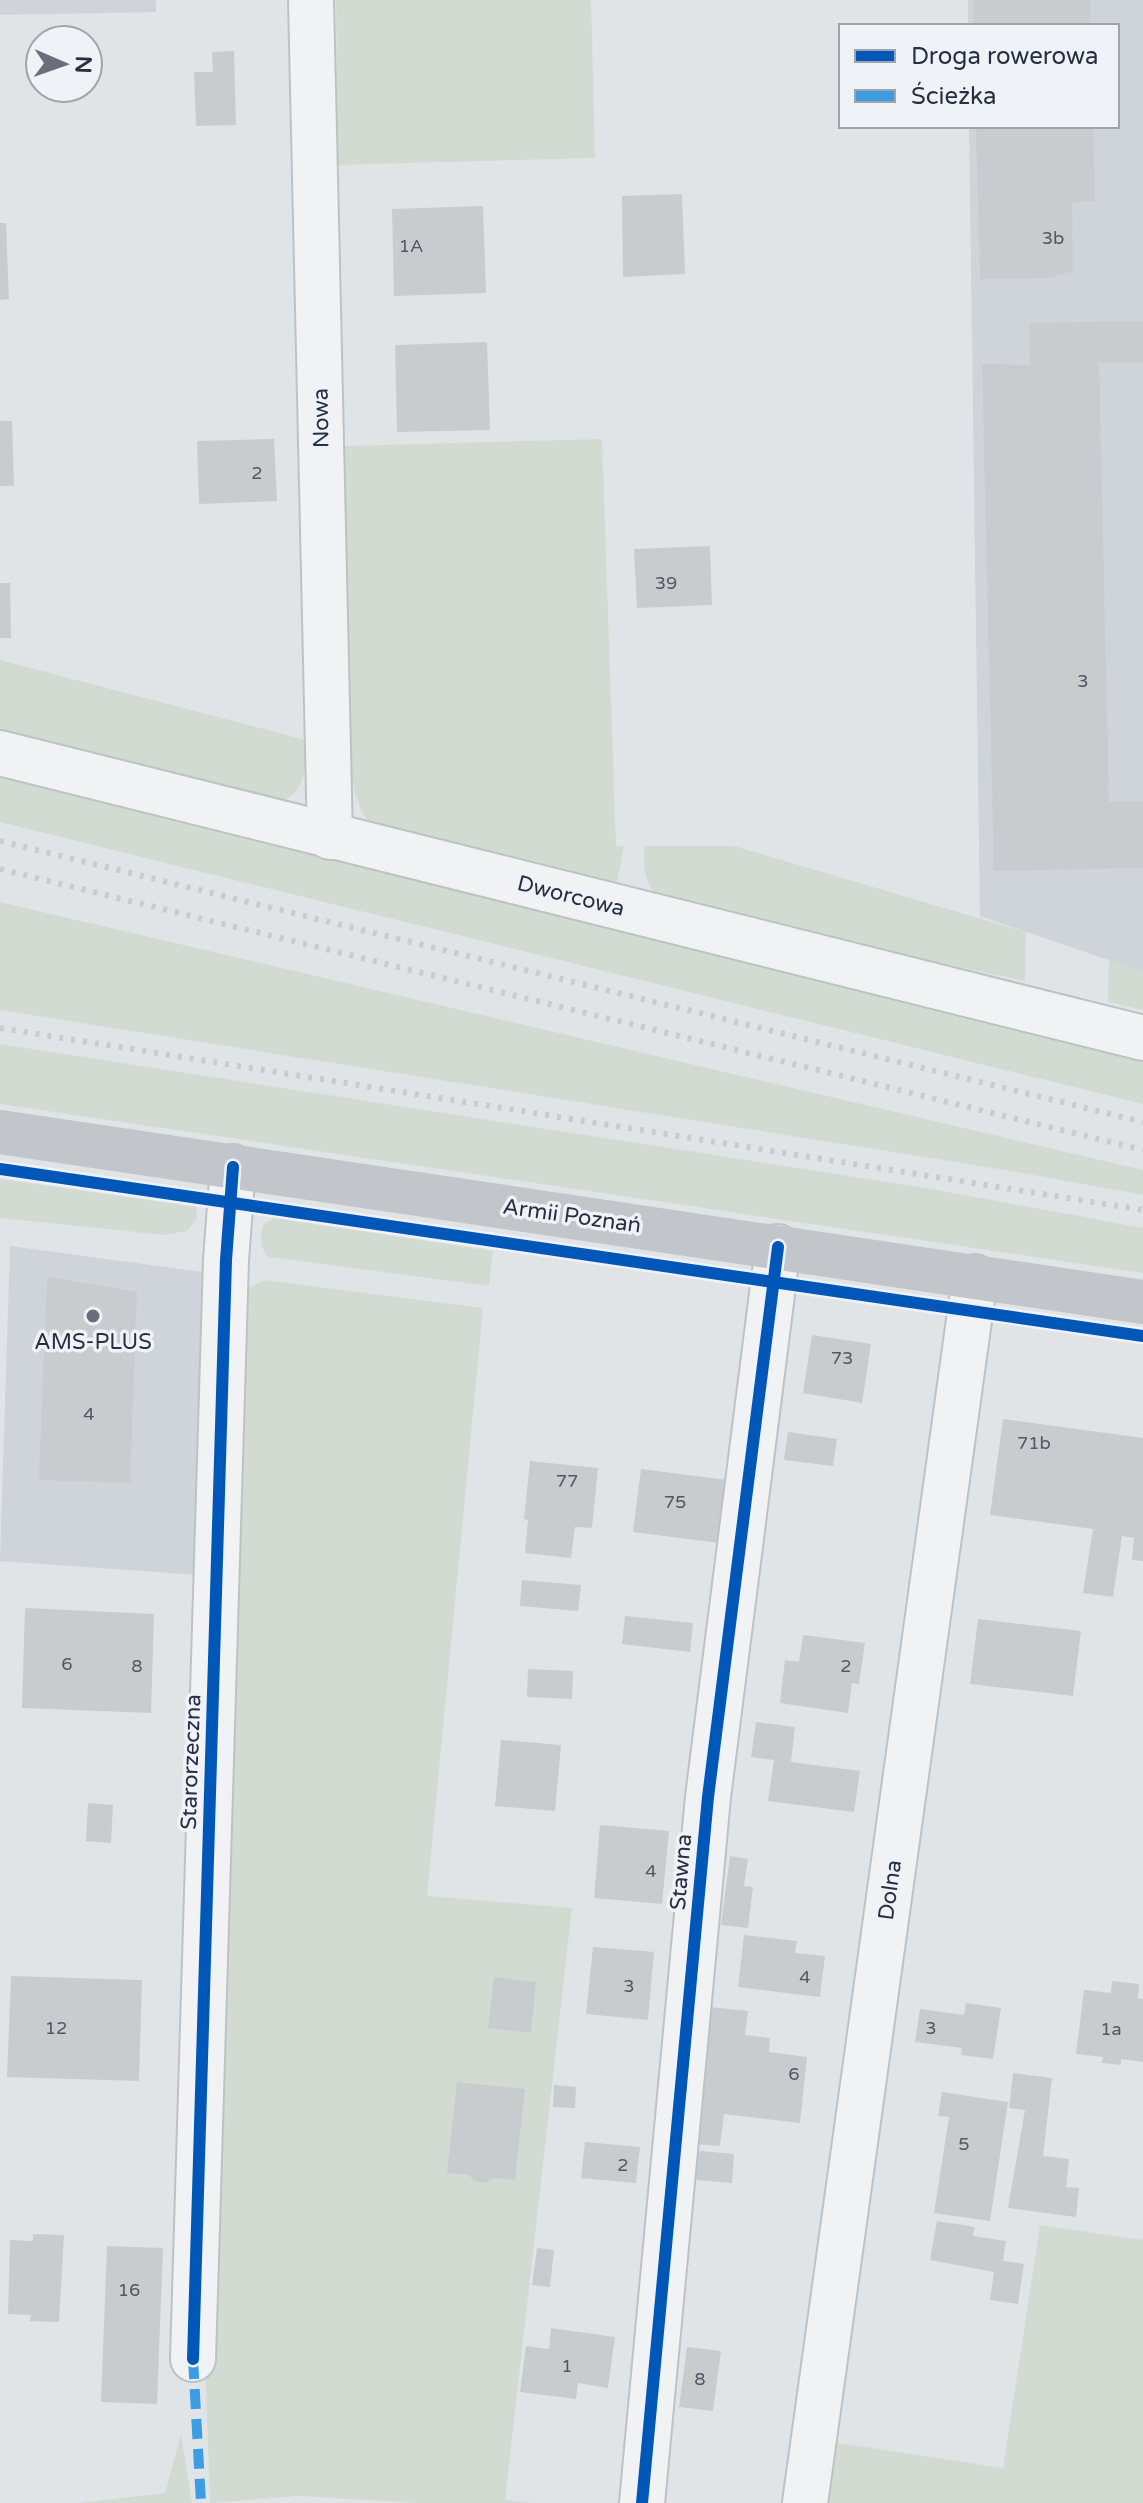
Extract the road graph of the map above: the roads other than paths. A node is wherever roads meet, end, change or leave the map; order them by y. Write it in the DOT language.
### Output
graph roads {
  1 [pos="311,0"];
  2 [pos="0,753"];
  3 [pos="330,837"];
  4 [pos="1143,1038"];
  5 [pos="0,1132"];
  6 [pos="233,1167"];
  7 [pos="778,1247"];
  8 [pos="975,1277"];
  9 [pos="1143,1302"];
  10 [pos="193,2359"];
  11 [pos="642,2503"];
  12 [pos="805,2503"];
  1 -- 3 [label="street, Nowa"];
  2 -- 3 [label="street, Dworcowa"];
  3 -- 4 [label="street, Dworcowa"];
  5 -- 6 [label="main road, Armii Poznań"];
  6 -- 7 [label="main road, Armii Poznań"];
  6 -- 10 [label="street, Starorzeczna"];
  7 -- 8 [label="main road, Armii Poznań"];
  7 -- 11 [label="street, Stawna"];
  8 -- 9 [label="main road, Armii Poznań"];
  8 -- 12 [label="street, Dolna"];
}
